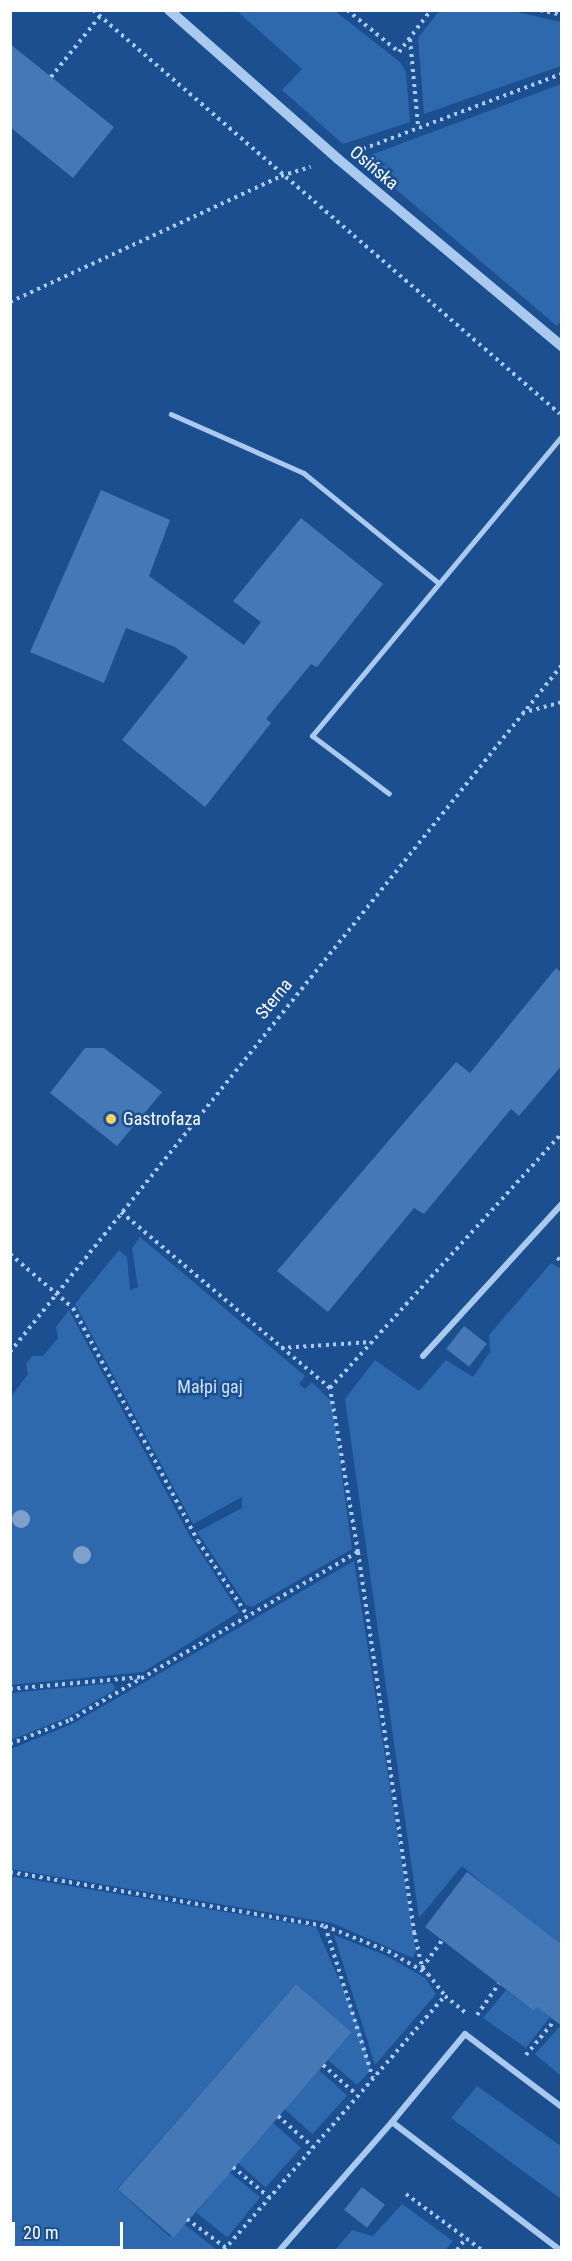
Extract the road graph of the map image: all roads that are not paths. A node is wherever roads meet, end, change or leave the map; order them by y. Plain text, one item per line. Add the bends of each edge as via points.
1 (169, 10) edge
2 (561, 346) edge
3 (171, 414) dead end
4 (561, 436) edge
5 (440, 583) junction
6 (389, 794) dead end
7 (561, 1204) edge
8 (423, 1356) dead end
9 (561, 2107) edge
10 (392, 2122) junction
11 (280, 2250) edge
12 (560, 2250) edge

1 - 2 street, Osińska via 338,159
3 - 5 lane via 304,473
4 - 5 lane
5 - 6 lane via 312,736
7 - 8 street
9 - 10 street via 465,2034
10 - 11 street
10 - 12 street

